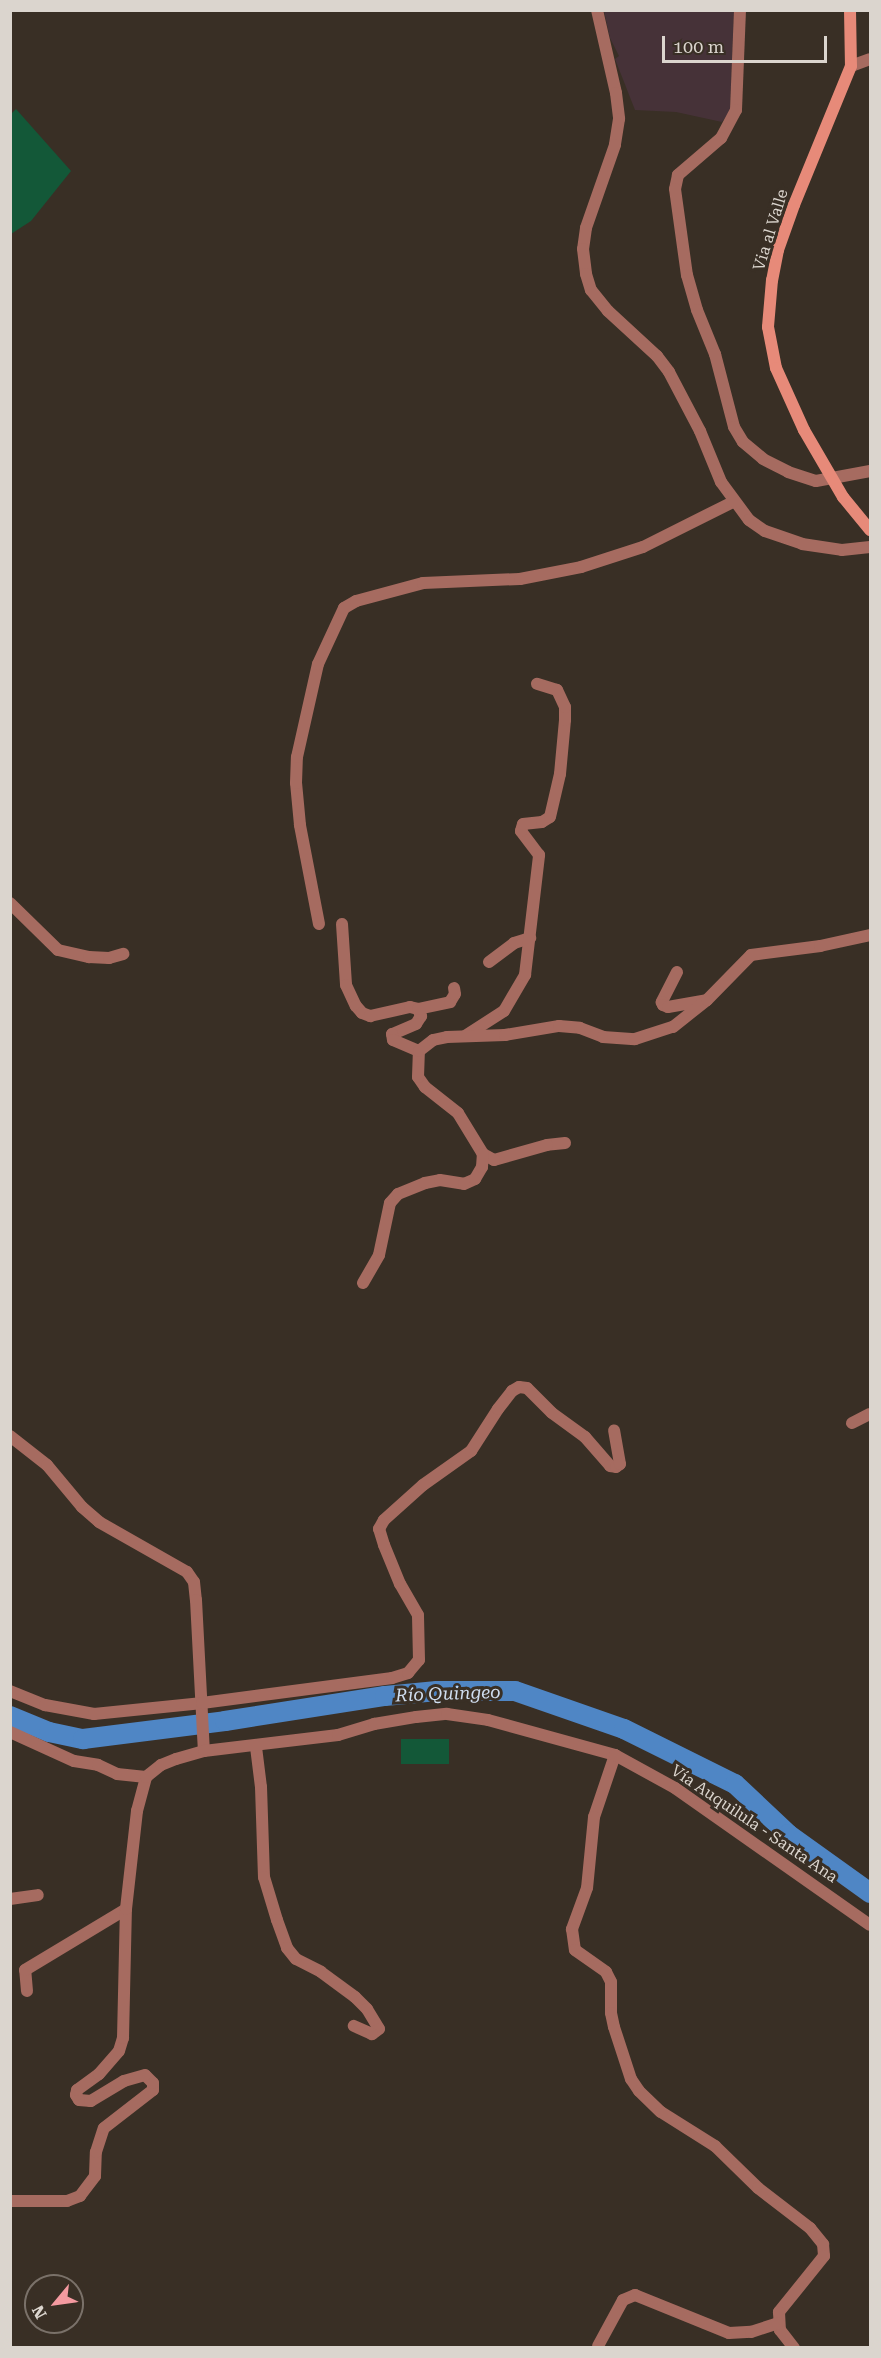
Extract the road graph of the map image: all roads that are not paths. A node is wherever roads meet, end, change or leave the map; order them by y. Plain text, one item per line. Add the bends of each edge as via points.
1 (597, 10) edge
2 (740, 10) edge
3 (849, 10) edge
4 (870, 59) edge
5 (851, 66) junction
6 (870, 471) edge
7 (833, 480) junction
8 (734, 502) junction
9 (870, 530) edge
10 (870, 547) edge
11 (537, 684) dead end
12 (10, 903) edge
13 (319, 924) dead end
14 (342, 924) dead end
15 (870, 935) edge
16 (530, 939) junction
17 (123, 954) dead end
18 (489, 962) dead end
19 (677, 972) dead end
20 (454, 988) dead end
21 (707, 1000) junction
22 (418, 1009) junction
23 (464, 1037) junction
24 (419, 1051) junction
25 (565, 1143) dead end
26 (483, 1154) junction
27 (363, 1283) dead end
28 (870, 1414) edge
29 (852, 1423) dead end
30 (614, 1431) dead end
31 (10, 1436) edge
32 (10, 1691) edge
33 (203, 1706) junction
34 (10, 1732) edge
35 (204, 1746) junction
36 (256, 1747) junction
37 (615, 1755) junction
38 (146, 1777) junction
39 (39, 1895) dead end
40 (10, 1899) edge
41 (126, 1909) junction
42 (870, 1925) edge
43 (27, 1991) dead end
44 (354, 2026) dead end
45 (10, 2200) edge
46 (779, 2323) junction
47 (598, 2346) edge
48 (794, 2348) edge

1 - 8 street via 619,119 615,145 586,228 586,274 591,290 608,311 669,372
2 - 7 street via 736,110 721,138 689,164 676,182 682,250 734,427 743,442 763,459 788,472 816,481
3 - 5 main road
4 - 5 street
5 - 7 main road, Via al Valle via 778,250 768,327 776,368 804,430
6 - 7 street
7 - 9 main road, Via al Valle
8 - 10 street via 765,531 802,544 842,550
8 - 13 street via 643,547 581,567 520,579 423,583 356,601 344,608 318,664 297,757 300,825
11 - 16 street via 557,690 565,707 565,720 560,774 550,817 523,824 521,831 540,855
12 - 17 street via 58,950 89,957
14 - 22 street via 346,984 362,1013 370,1016 410,1007
15 - 21 street via 751,955
16 - 18 street via 514,944
16 - 23 street via 525,975 516,994 504,1011
19 - 21 street via 663,1005
20 - 22 street via 450,1002
21 - 23 street via 673,1027 635,1039 603,1037 580,1028 560,1026
22 - 24 street via 421,1016 416,1024 392,1034 393,1040
23 - 24 street via 433,1040
24 - 26 street via 418,1077 458,1113
25 - 26 street via 494,1160
26 - 27 street via 482,1167 475,1179 464,1185 440,1180 394,1198 379,1255
28 - 29 street
30 - 33 street via 620,1464 616,1467 610,1466 585,1437 527,1388 512,1391 471,1451 400,1505 379,1529 400,1584 418,1616 419,1653 414,1668 392,1678
31 - 33 street via 47,1465 99,1522 187,1572 194,1582
32 - 33 street via 45,1705 94,1714
33 - 35 street
34 - 38 street via 74,1761 98,1765 117,1774
35 - 36 street, Vía Auquilula - Santa Ana
35 - 38 street, Vía Auquilula - Santa Ana via 161,1765
36 - 37 street, Vía Auquilula - Santa Ana via 447,1714 488,1720
36 - 44 street via 264,1877 280,1929 296,1959 355,1997 379,2029 372,2034
37 - 42 street, Vía Auquilula - Santa Ana via 675,1788
37 - 46 street via 594,1817 587,1888 572,1929 575,1950 606,1972 611,1982 613,2020 631,2079 639,2091 661,2112 715,2146 758,2188 810,2228 823,2244 824,2256 781,2306
38 - 41 street via 136,1811
39 - 40 street
41 - 43 street via 25,1970
41 - 45 street via 123,2038 119,2051 76,2095 79,2100 91,2101 145,2075 153,2083 153,2090 104,2128 94,2176 80,2196 67,2201
46 - 47 street via 751,2332 729,2333 634,2295 623,2300
46 - 48 street via 783,2336

